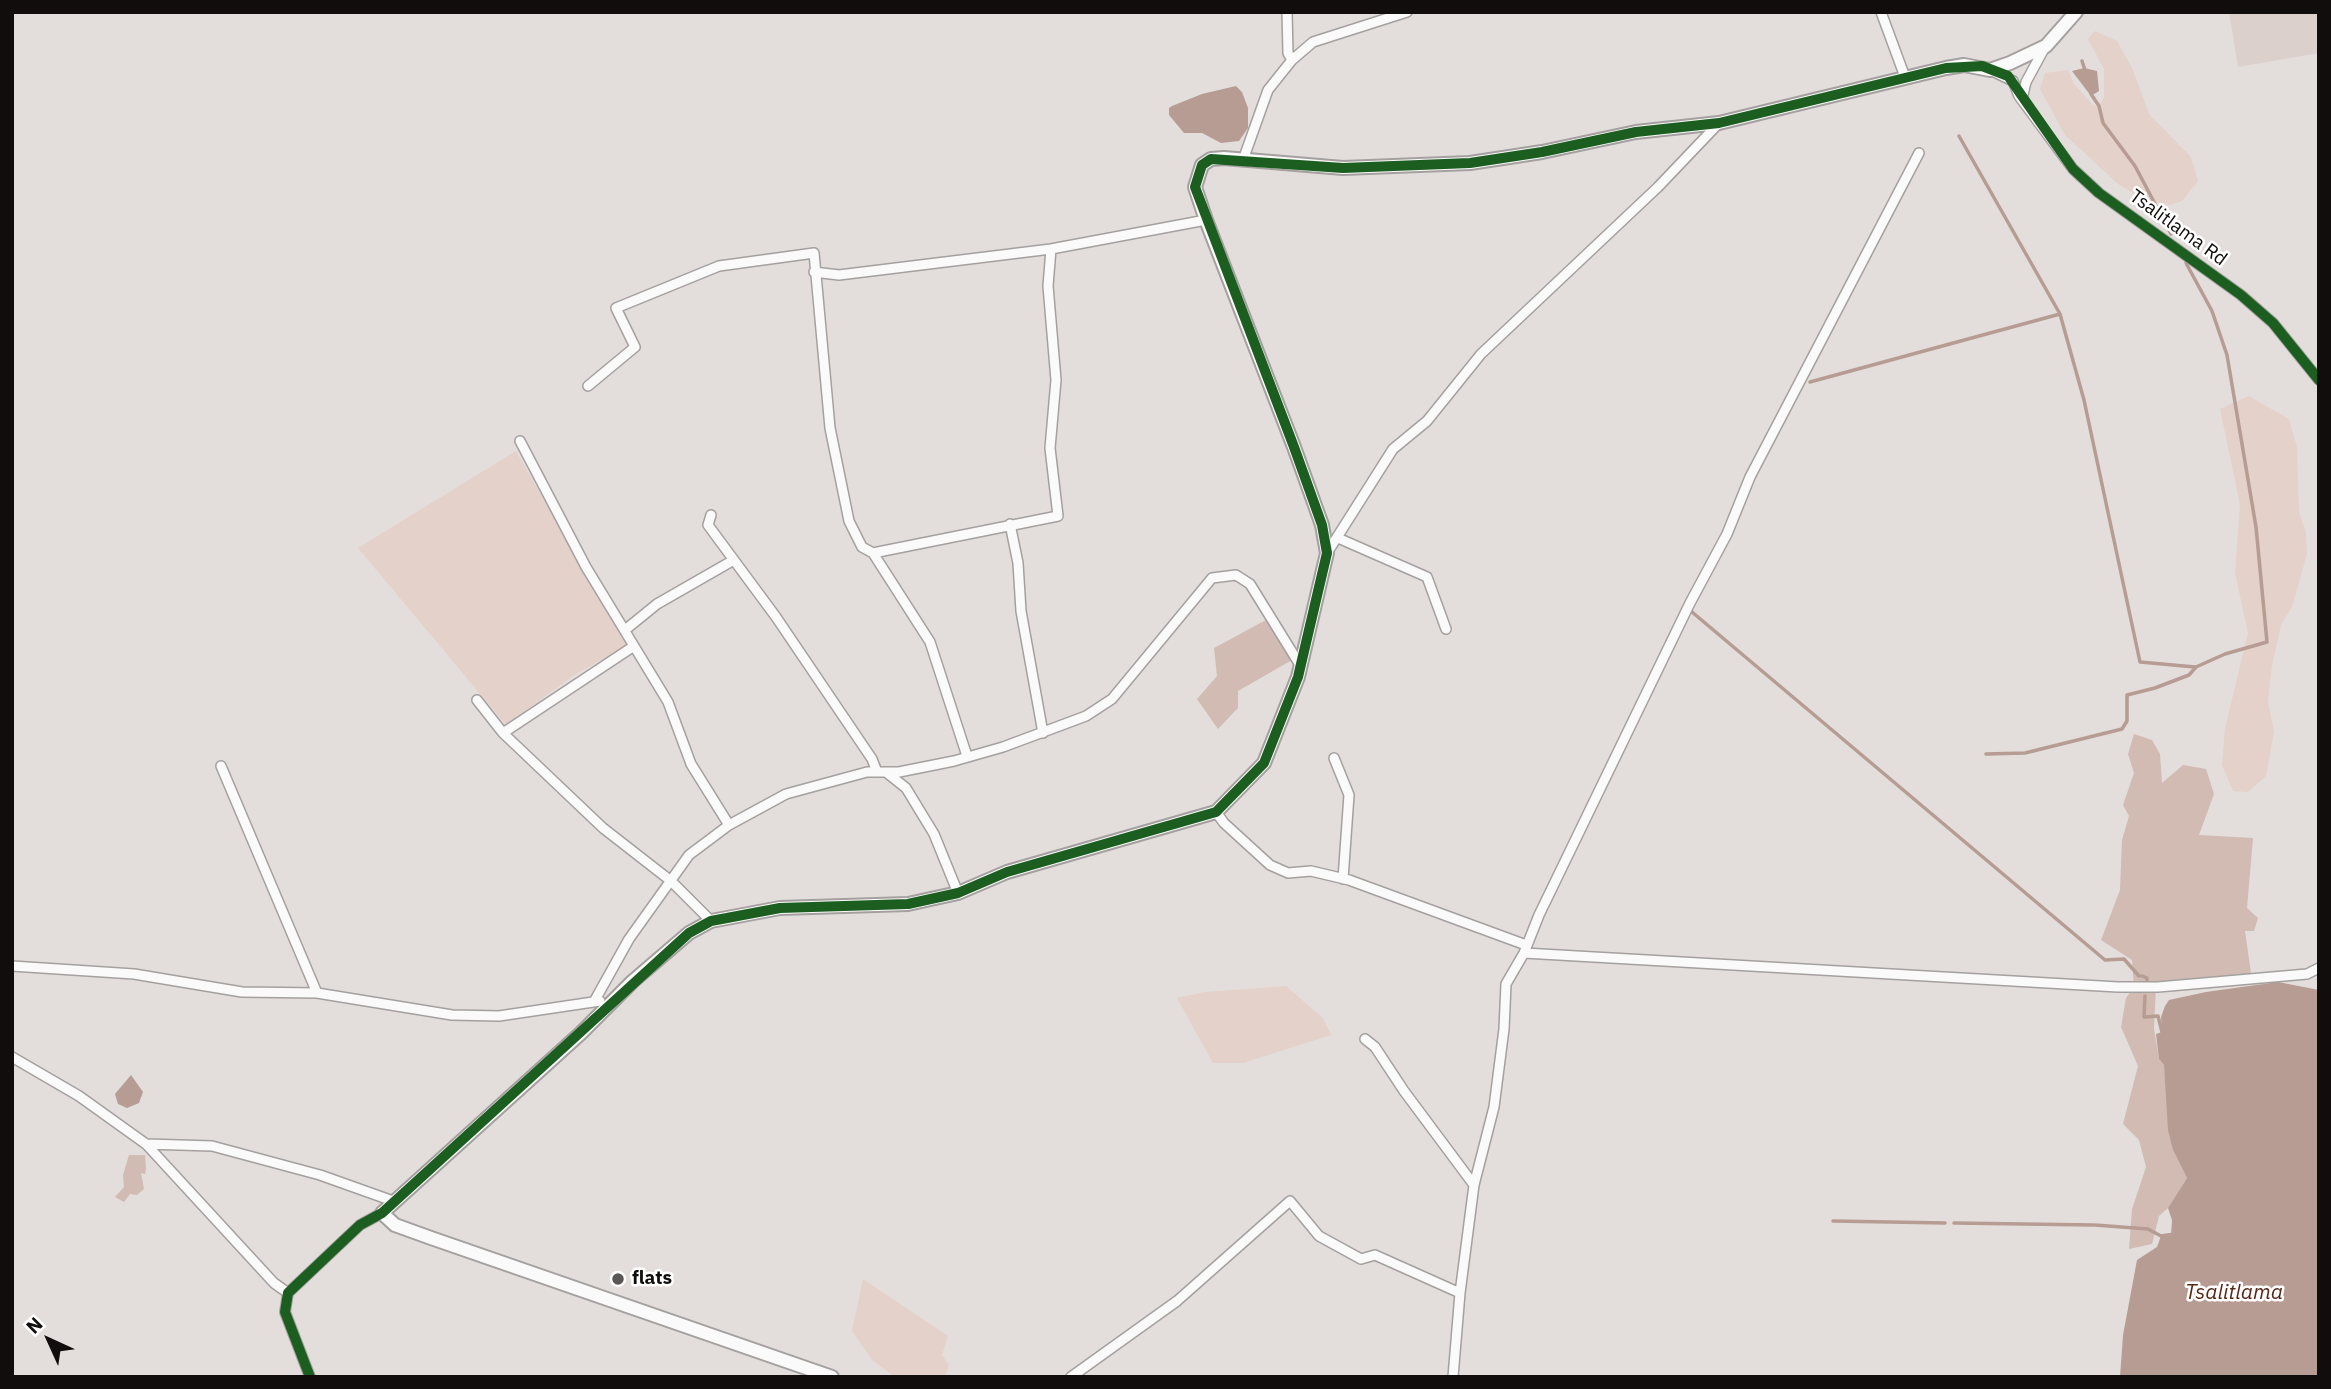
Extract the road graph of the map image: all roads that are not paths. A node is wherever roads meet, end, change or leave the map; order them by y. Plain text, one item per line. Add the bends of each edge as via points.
1 (1287, 12) edge
2 (1407, 12) edge
3 (1881, 12) edge
4 (2076, 12) edge
5 (2046, 46) junction
6 (1292, 60) junction
7 (2013, 70) junction
8 (2031, 73) junction
9 (1905, 77) junction
10 (2026, 82) junction
11 (2022, 99) junction
12 (1719, 123) junction
13 (1919, 153) dead end
14 (1243, 160) junction
15 (1206, 220) junction
16 (1051, 249) junction
17 (814, 272) junction
18 (2319, 380) edge
19 (588, 386) dead end
20 (520, 441) dead end
21 (711, 515) dead end
22 (1010, 524) junction
23 (1338, 538) junction
24 (873, 553) junction
25 (1327, 553) junction
26 (732, 561) junction
27 (1446, 629) dead end
28 (625, 630) junction
29 (635, 646) junction
30 (1300, 665) junction
31 (477, 700) dead end
32 (503, 733) junction
33 (1043, 733) junction
34 (967, 756) junction
35 (1334, 758) dead end
36 (221, 766) dead end
37 (881, 772) junction
38 (1216, 812) junction
39 (729, 825) junction
40 (1343, 878) junction
41 (671, 881) junction
42 (958, 893) junction
43 (711, 921) junction
44 (1525, 949) junction
45 (12, 966) edge
46 (2319, 968) edge
47 (317, 993) junction
48 (595, 1000) junction
49 (612, 1002) junction
50 (1365, 1039) dead end
51 (12, 1058) edge
52 (146, 1144) junction
53 (1474, 1185) junction
54 (393, 1201) junction
55 (382, 1213) junction
56 (288, 1293) junction
57 (1460, 1293) junction
58 (310, 1377) edge
59 (831, 1377) edge
60 (1071, 1377) edge
61 (1453, 1377) edge

1 - 6 street
2 - 6 street via 1324,37
3 - 9 street
4 - 5 street
5 - 7 street
5 - 8 street
6 - 14 street via 1268,90
7 - 8 street via 2031,66
7 - 9 street via 1964,65
7 - 10 street
7 - 11 street, Tsalitlama Rd
8 - 10 street
9 - 12 street
10 - 11 street
11 - 18 street, Tsalitlama Rd via 2073,169 2099,193 2241,295 2273,323
12 - 14 street via 1636,132 1470,163 1343,167
12 - 23 street via 1481,355 1427,421 1393,449
13 - 44 street via 1750,478
14 - 15 street via 1211,159 1202,165 1195,187
15 - 16 street
15 - 25 street via 1294,447 1322,525
16 - 17 street via 839,275
16 - 22 street via 1048,286 1056,380 1050,448 1058,516
17 - 19 street via 814,253 719,266 616,308 635,347
17 - 24 street via 830,428 849,521 862,547
20 - 28 street
21 - 26 street via 708,525
22 - 24 street
22 - 33 street
23 - 25 street
23 - 27 street via 1427,577
24 - 34 street via 930,642
25 - 30 street
26 - 28 street via 657,604
26 - 37 street via 776,617
28 - 29 street
29 - 32 street
29 - 39 street via 668,702 691,764
30 - 33 street via 1250,584 1236,575 1219,575 1203,586 1112,699 1086,716
30 - 38 street via 1264,763
31 - 32 street
32 - 41 street via 603,828
33 - 34 street
34 - 37 street
35 - 40 street via 1349,795
36 - 47 street
37 - 39 street via 786,794
37 - 42 street via 906,788 934,834
38 - 40 street via 1270,866 1288,873
38 - 42 street via 1007,872
39 - 41 street via 689,855
40 - 44 street
41 - 43 street
41 - 48 street via 629,939
42 - 43 street via 908,904 780,908
43 - 49 street via 689,933
44 - 46 street via 2118,987 2307,974
44 - 53 street via 1506,984 1494,1107
45 - 47 street via 134,974 242,992
47 - 48 street via 452,1015 499,1016
48 - 49 street
49 - 54 street
50 - 53 street
51 - 52 street via 79,1096
52 - 54 street via 212,1146 320,1175
52 - 56 street
53 - 57 street
54 - 55 street
55 - 56 street via 360,1225
55 - 59 street via 395,1225 430,1238
56 - 58 street via 285,1312
57 - 60 street via 1374,1255 1361,1259 1320,1236 1290,1201 1177,1301
57 - 61 street

